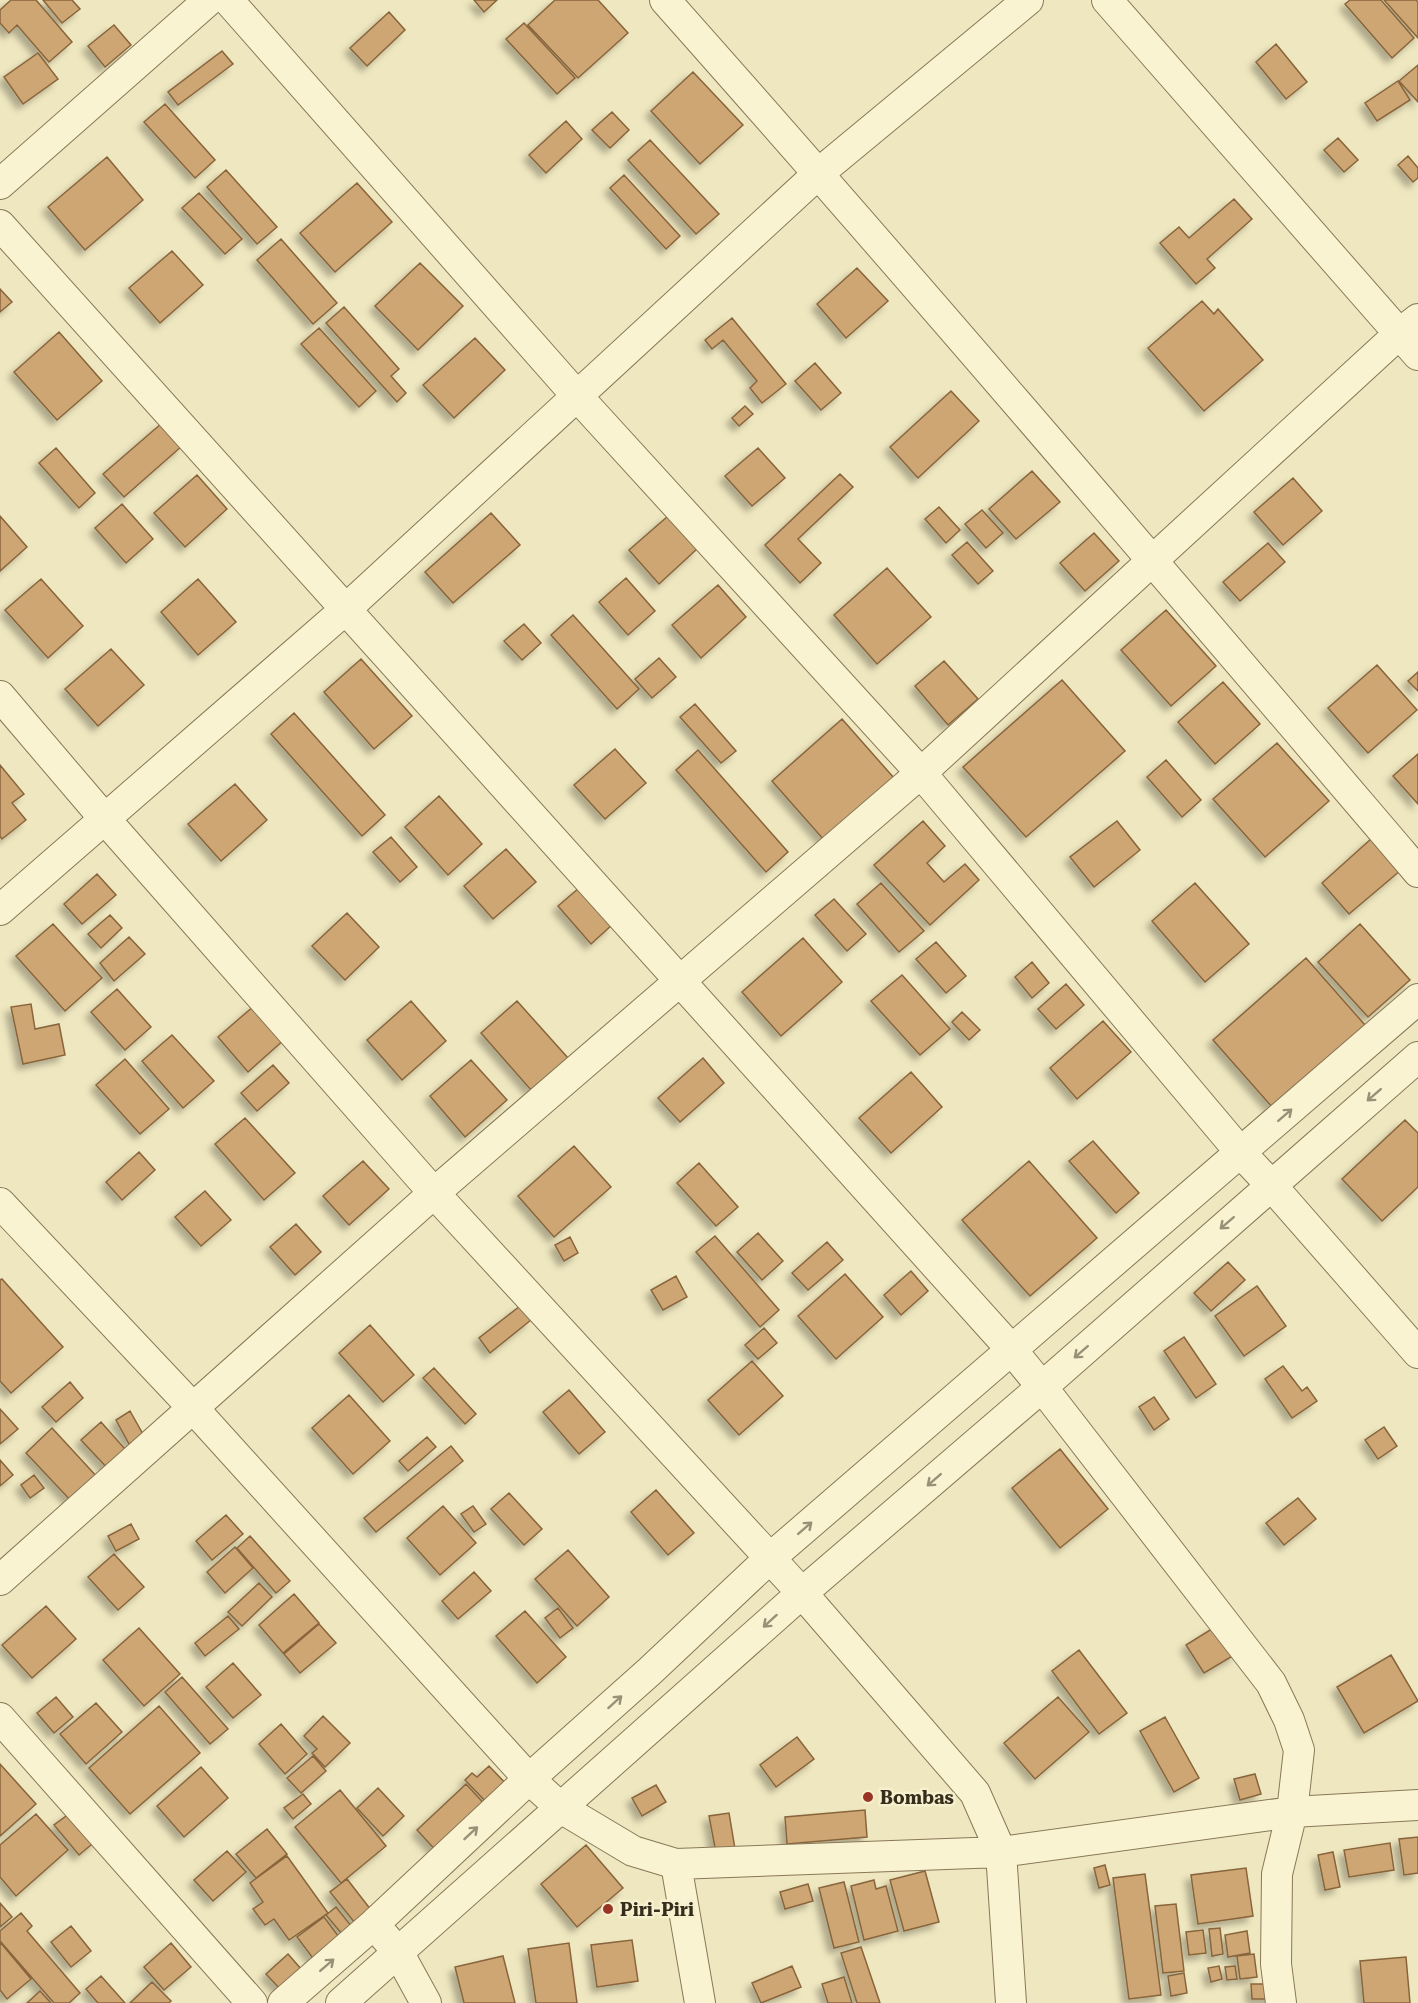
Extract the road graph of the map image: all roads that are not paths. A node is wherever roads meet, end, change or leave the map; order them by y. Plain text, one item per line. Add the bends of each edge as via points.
1 (209, 0) edge
2 (228, 0) edge
3 (665, 0) edge
4 (1028, 0) edge
5 (1107, 0) edge
6 (819, 173) junction
7 (0, 184) edge
8 (0, 225) edge
9 (1412, 336) edge
10 (577, 396) junction
11 (1153, 560) junction
12 (346, 609) junction
13 (0, 696) edge
14 (921, 773) junction
15 (104, 818) junction
16 (1418, 872) edge
17 (0, 910) edge
18 (680, 982) junction
19 (1418, 999) edge
20 (1418, 1057) edge
21 (1241, 1153) junction
22 (1271, 1185) junction
23 (434, 1193) junction
24 (0, 1203) edge
25 (1011, 1349) junction
26 (1418, 1353) edge
27 (1042, 1387) junction
28 (194, 1409) junction
29 (769, 1559) junction
30 (0, 1580) edge
31 (802, 1593) junction
32 (0, 1718) edge
33 (529, 1779) junction
34 (1418, 1805) edge
35 (561, 1809) junction
36 (1292, 1812) junction
37 (1001, 1852) junction
38 (676, 1864) junction
39 (374, 1924) junction
40 (398, 1952) junction
41 (252, 2003) edge
42 (283, 2003) edge
43 (341, 2003) edge
44 (426, 2003) edge
45 (700, 2003) edge
46 (1011, 2003) edge
47 (1281, 2003) edge

1 - 7 street
2 - 10 street
3 - 6 street
4 - 6 street
5 - 9 street
6 - 10 street
6 - 11 street
8 - 12 street
9 - 11 street
10 - 12 street
10 - 14 street
11 - 14 street
11 - 16 street
12 - 15 street
12 - 18 street
13 - 15 street
14 - 18 street
14 - 21 street
15 - 17 street
15 - 23 street
18 - 23 street
18 - 25 street
21 -> 19 street
20 -> 22 street
21 - 22 street
21 - 25 street
22 - 26 street
22 -> 27 street
23 - 28 street
23 - 29 street
24 - 28 street
25 - 27 street
29 -> 25 street
27 -> 31 street
27 - 36 street via 1271,1683 1299,1750
28 - 30 street
28 - 33 street
29 - 31 street
33 -> 29 street
31 -> 35 street
31 - 37 street via 975,1793
32 - 41 street
33 - 35 street
39 -> 33 street
34 - 36 street
35 - 38 street via 633,1851
35 - 40 street
36 - 37 street
36 - 47 street via 1277,1874 1276,1964
37 - 38 street
37 - 46 street
38 - 45 street
39 - 40 street
42 -> 39 street
40 - 43 street
40 - 44 street

